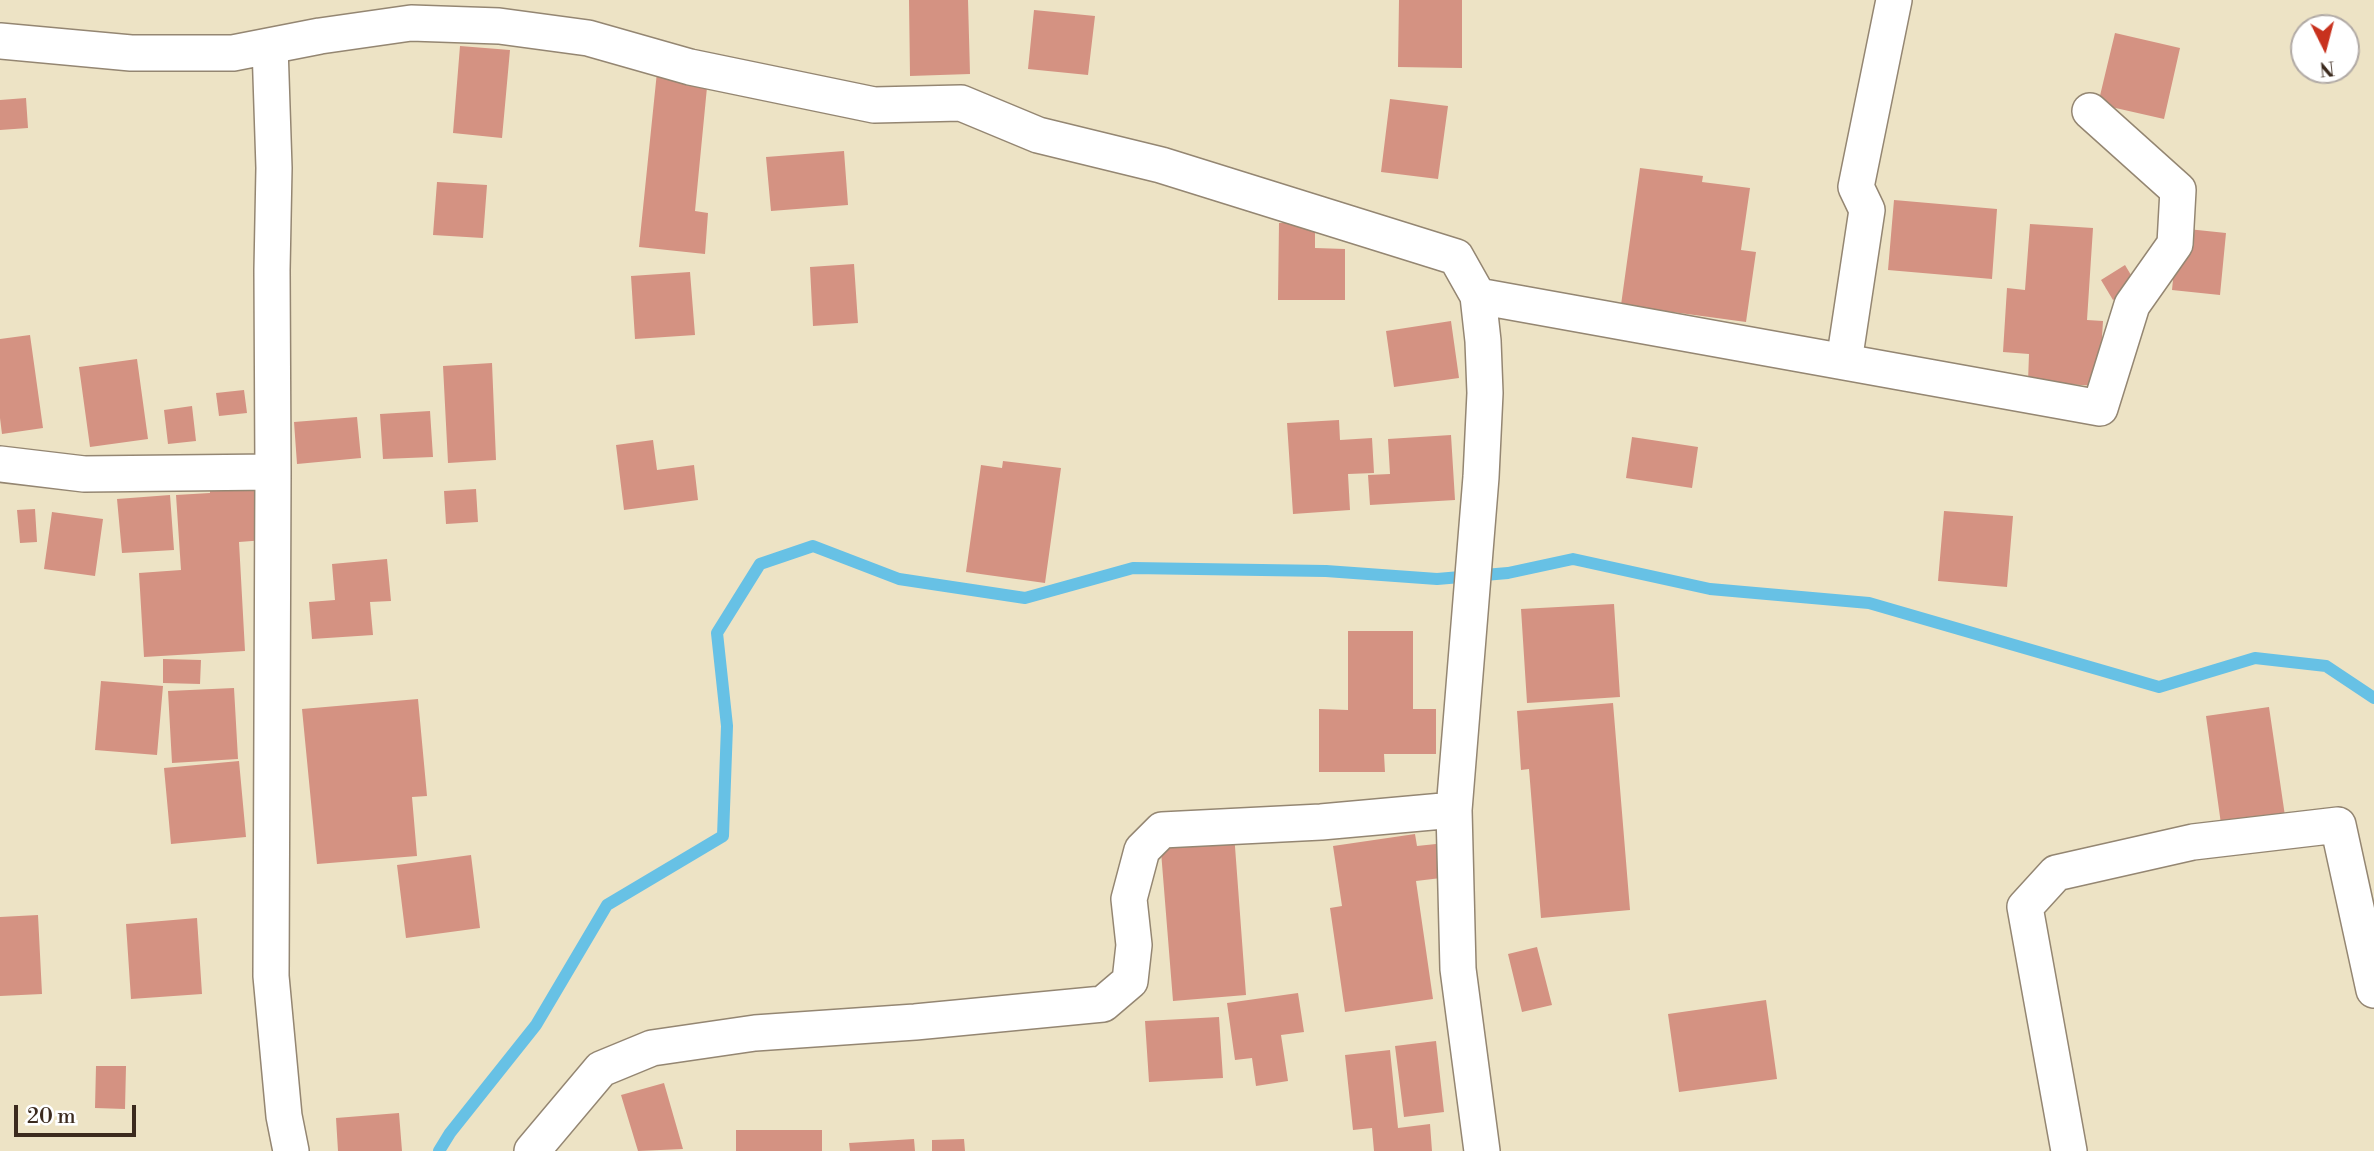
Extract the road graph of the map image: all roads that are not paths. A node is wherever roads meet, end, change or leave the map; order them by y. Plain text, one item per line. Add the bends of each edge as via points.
1 (1894, 0) edge
2 (0, 41) edge
3 (271, 46) junction
4 (2090, 111) dead end
5 (1478, 296) junction
6 (1844, 362) junction
7 (0, 464) edge
8 (273, 472) junction
9 (1454, 810) junction
10 (2374, 990) edge
11 (290, 1151) edge
12 (532, 1151) edge
13 (1482, 1151) edge
14 (2069, 1151) edge

1 - 6 street via 1856,187 1867,209
2 - 3 street via 131,53 233,53
3 - 5 street via 411,23 499,26 588,38 690,66 874,105 961,103 1038,135 1161,165 1456,257
3 - 8 street
4 - 6 street via 2178,190 2175,244 2132,305 2100,408
5 - 6 street
5 - 9 street via 1485,393
7 - 8 street via 84,474
8 - 11 street via 271,976
9 - 12 street via 1162,830 1142,850 1129,899 1134,945 1130,982 1103,1004 755,1033 652,1048 601,1069
9 - 13 street via 1458,969
10 - 14 street via 2338,825 2193,842 2056,873 2025,907

